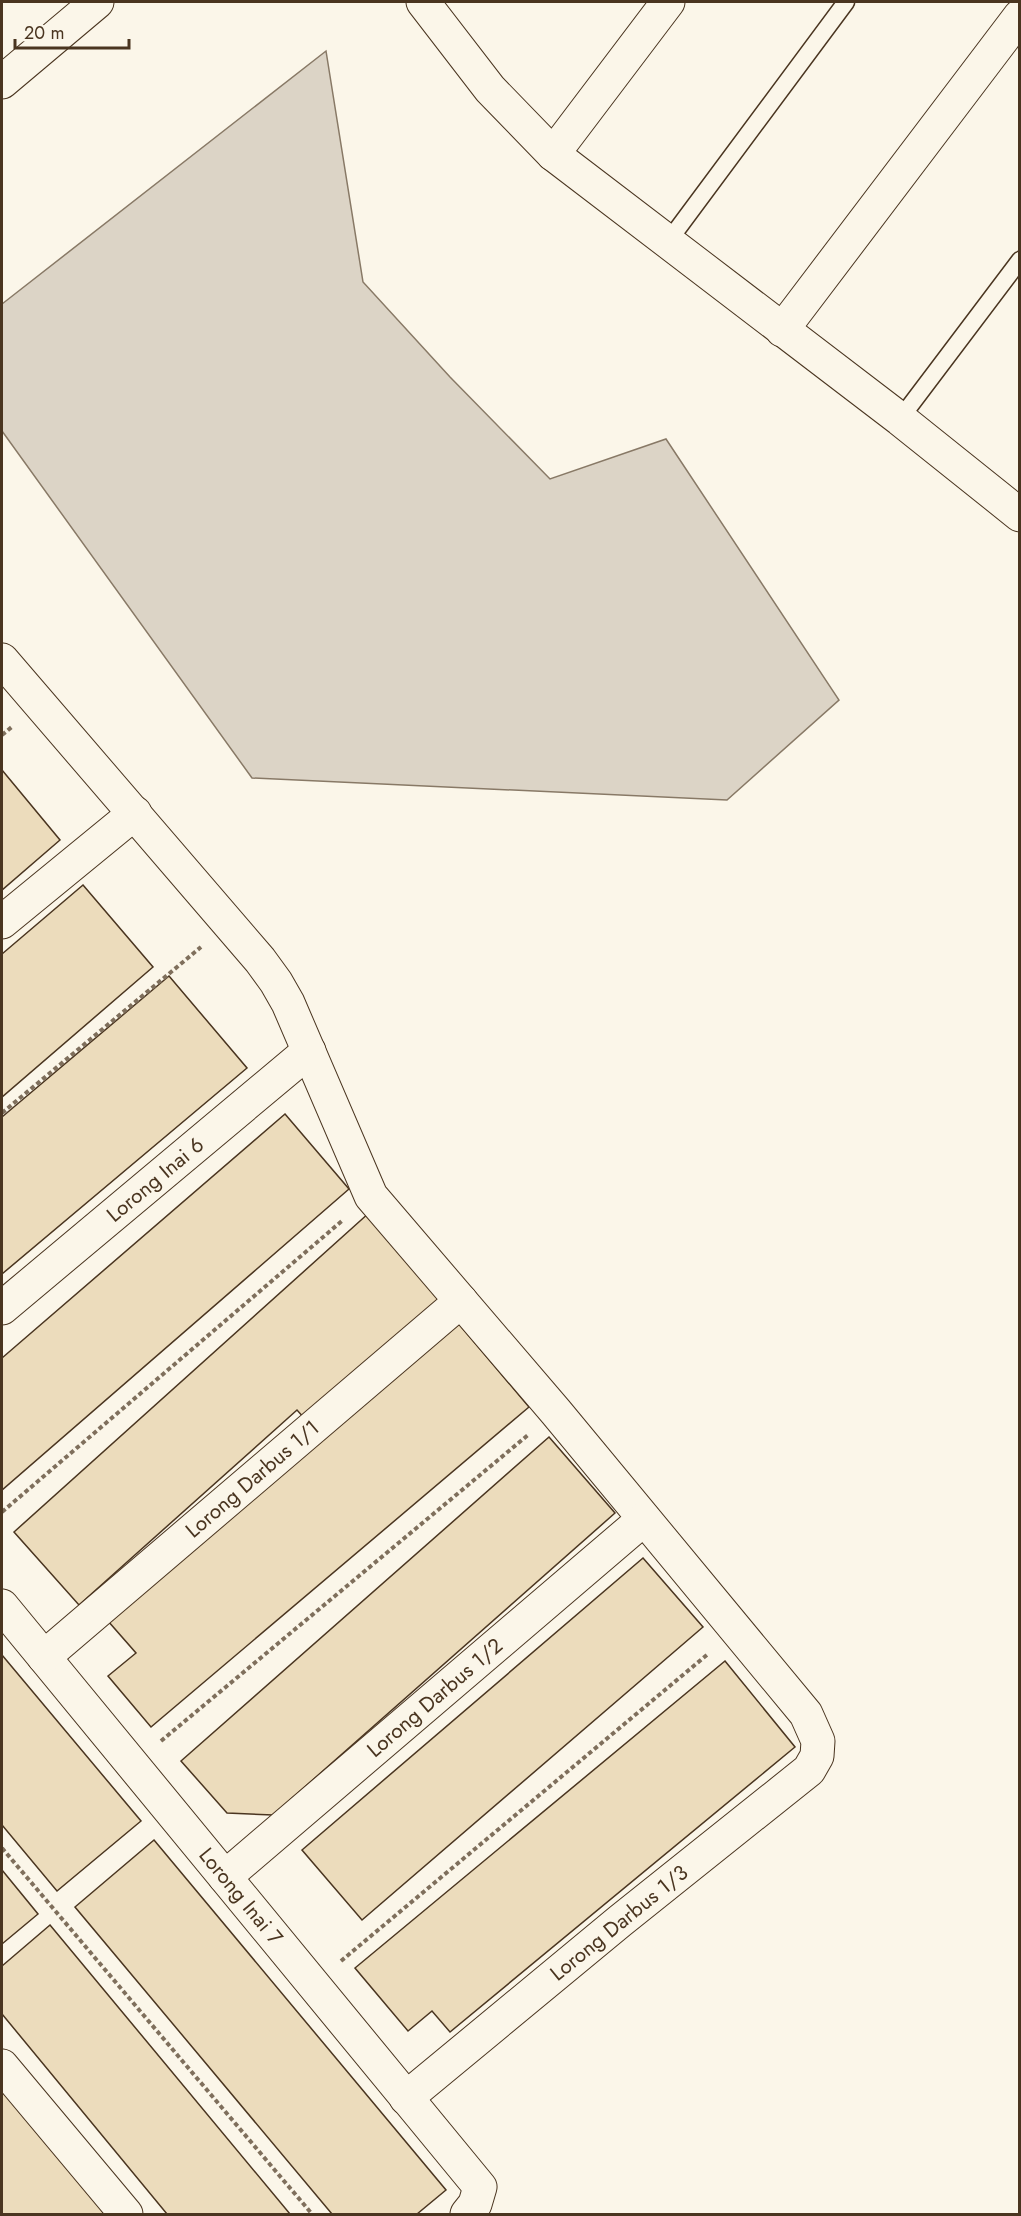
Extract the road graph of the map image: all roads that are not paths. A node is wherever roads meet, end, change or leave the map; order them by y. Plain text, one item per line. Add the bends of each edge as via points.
1 (98, 2) edge
2 (423, 2) edge
3 (669, 2) edge
4 (846, 2) edge
5 (1020, 16) edge
6 (2, 82) edge
7 (553, 154) junction
8 (667, 243) junction
9 (1020, 260) edge
10 (782, 330) junction
11 (900, 419) junction
12 (1016, 504) edge
13 (2, 660) edge
14 (135, 813) junction
15 (2, 922) edge
16 (309, 1051) junction
17 (461, 1301) junction
18 (2, 1308) edge
19 (644, 1519) junction
20 (2, 1605) edge
21 (44, 1657) junction
22 (225, 1877) junction
23 (2, 2066) edge
24 (406, 2098) junction
25 (474, 2201) edge
26 (126, 2214) edge

1 - 6 street
2 - 7 street via 490,89
3 - 7 street
4 - 8 lane
5 - 10 street
7 - 8 street
8 - 10 street
9 - 11 lane
10 - 11 street
11 - 12 street
13 - 14 street
14 - 15 street
14 - 16 street via 260,960 276,982
16 - 17 street via 371,1196
16 - 18 street, Lorong Inai 6
17 - 19 street
17 - 21 street, Lorong Darbus 1/1
19 - 22 street, Lorong Darbus 1/2
19 - 24 street, Lorong Darbus 1/3 via 806,1714 818,1741 817,1756 808,1770
20 - 21 street, Lorong Inai 7
21 - 22 street, Lorong Inai 7
22 - 24 street, Lorong Inai 7
23 - 26 street
24 - 25 street, Lorong Inai 7

